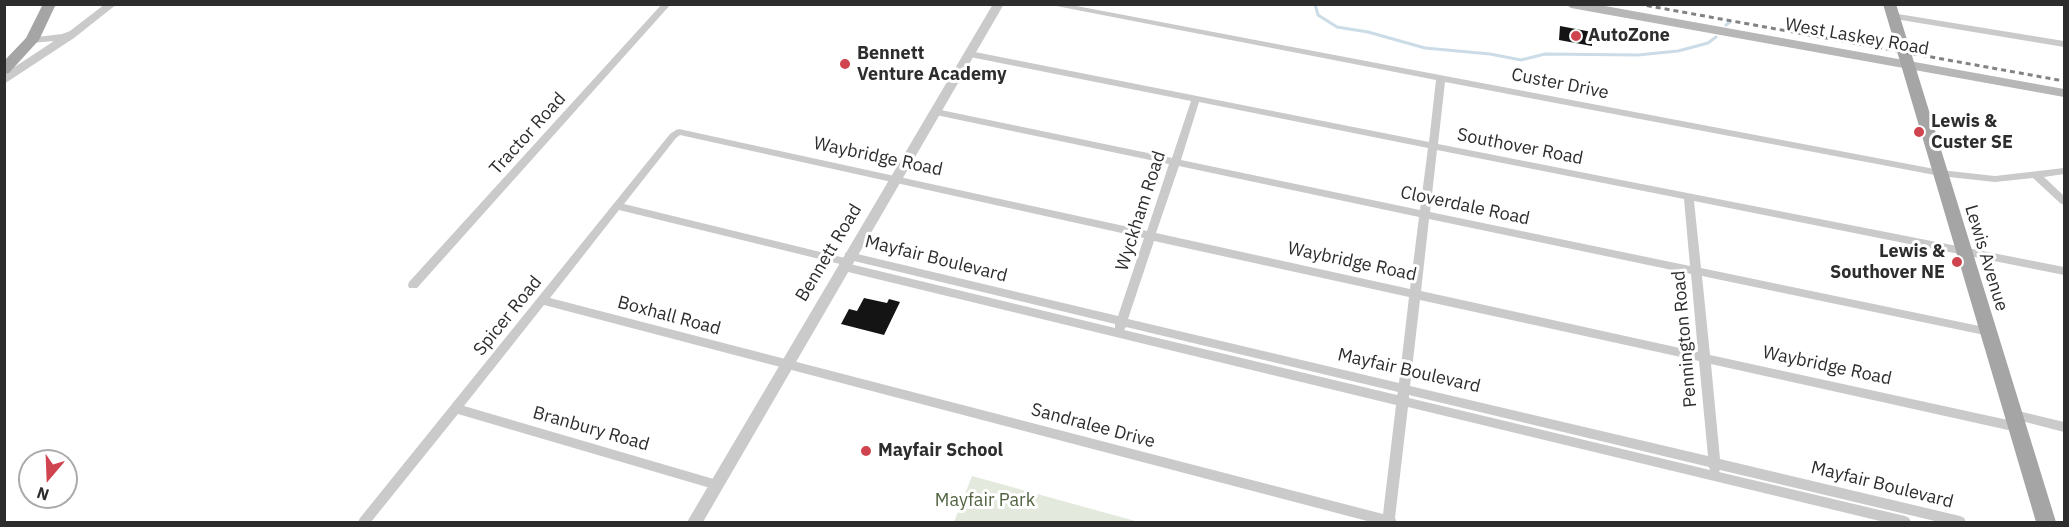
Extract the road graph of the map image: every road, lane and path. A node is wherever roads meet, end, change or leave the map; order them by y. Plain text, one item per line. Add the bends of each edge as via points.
1 (50, 4) edge
2 (666, 4) edge
3 (999, 4) edge
4 (1050, 4) edge
5 (1571, 4) edge
6 (110, 6) edge
7 (1890, 10) edge
8 (74, 33) junction
9 (34, 37) junction
10 (2064, 44) edge
11 (970, 54) junction
12 (1905, 64) junction
13 (4, 70) edge
14 (1441, 78) junction
15 (4, 81) edge
16 (2064, 93) edge
17 (1196, 99) junction
18 (936, 112) junction
19 (679, 132) joint
20 (1433, 146) junction
21 (1175, 162) junction
22 (2064, 171) edge
23 (1940, 173) junction
24 (2036, 175) junction
25 (896, 179) junction
26 (1689, 197) junction
27 (2064, 201) edge
28 (617, 206) junction
29 (1425, 214) junction
30 (1150, 236) junction
31 (1964, 250) junction
32 (846, 262) junction
33 (2064, 270) edge
34 (1696, 271) junction
35 (413, 285) dead end
36 (1415, 294) junction
37 (542, 300) junction
38 (1120, 327) junction
39 (1989, 332) junction
40 (1705, 358) junction
41 (787, 364) junction
42 (1404, 388) junction
43 (1403, 401) junction
44 (455, 408) junction
45 (2015, 421) junction
46 (2064, 427) edge
47 (1715, 464) junction
48 (1716, 477) junction
49 (717, 485) junction
50 (364, 522) edge
51 (695, 522) edge
52 (1389, 522) edge
53 (1905, 522) edge
54 (1960, 522) edge
55 (2046, 522) edge

1 - 9 main road
2 - 35 street, Tractor Road
3 - 11 street, Bennett Road
4 - 14 street, Custer Drive
5 - 12 main road, West Laskey Road
6 - 8 street
6 - 9 street via 69,29
7 - 10 street
7 - 12 main road, Lewis Avenue
8 - 9 street
8 - 15 street
9 - 13 main road
11 - 17 street, Southover Road
11 - 18 street, Bennett Road
12 - 16 main road, West Laskey Road
12 - 23 main road, Lewis Avenue
14 - 20 street
14 - 23 street, Custer Drive
17 - 20 street, Southover Road
17 - 21 street, Wyckham Road
18 - 21 street, Cloverdale Road
18 - 25 street, Bennett Road
19 - 25 street, Waybridge Road
19 - 28 street, Spicer Road
20 - 26 street, Southover Road
20 - 29 street
21 - 29 street, Cloverdale Road
21 - 30 street, Wyckham Road
22 - 24 street, Custer Drive
23 - 24 street, Custer Drive via 1995,179
23 - 31 main road, Lewis Avenue
24 - 27 street
25 - 30 street, Waybridge Road
25 - 32 street, Bennett Road
26 - 31 street, Southover Road
26 - 34 street, Pennington Road
28 - 32 street, Mayfair Boulevard
28 - 37 street, Spicer Road
29 - 34 street, Cloverdale Road
29 - 36 street
30 - 36 street, Waybridge Road
30 - 38 street, Wyckham Road
31 - 33 street, Southover Road
31 - 39 main road, Lewis Avenue
32 - 38 street, Mayfair Boulevard
32 - 41 street, Bennett Road
34 - 39 street, Cloverdale Road
34 - 40 street, Pennington Road
36 - 40 street, Waybridge Road
36 - 42 street
37 - 41 street, Boxhall Road
37 - 44 street, Spicer Road
38 - 42 street, Mayfair Boulevard
38 - 43 street, Mayfair Boulevard
39 - 45 main road, Lewis Avenue
40 - 45 street, Waybridge Road
40 - 47 street, Pennington Road
41 - 49 street, Bennett Road
41 - 52 street, Sandralee Drive
42 - 43 street
42 - 47 street, Mayfair Boulevard
43 - 48 street, Mayfair Boulevard
43 - 52 street
44 - 49 street, Branbury Road
44 - 50 street, Spicer Road
45 - 46 street, Waybridge Road
45 - 55 main road, Lewis Avenue
47 - 48 street, Pennington Road
47 - 54 street, Mayfair Boulevard
48 - 53 street, Mayfair Boulevard
49 - 51 street, Bennett Road

